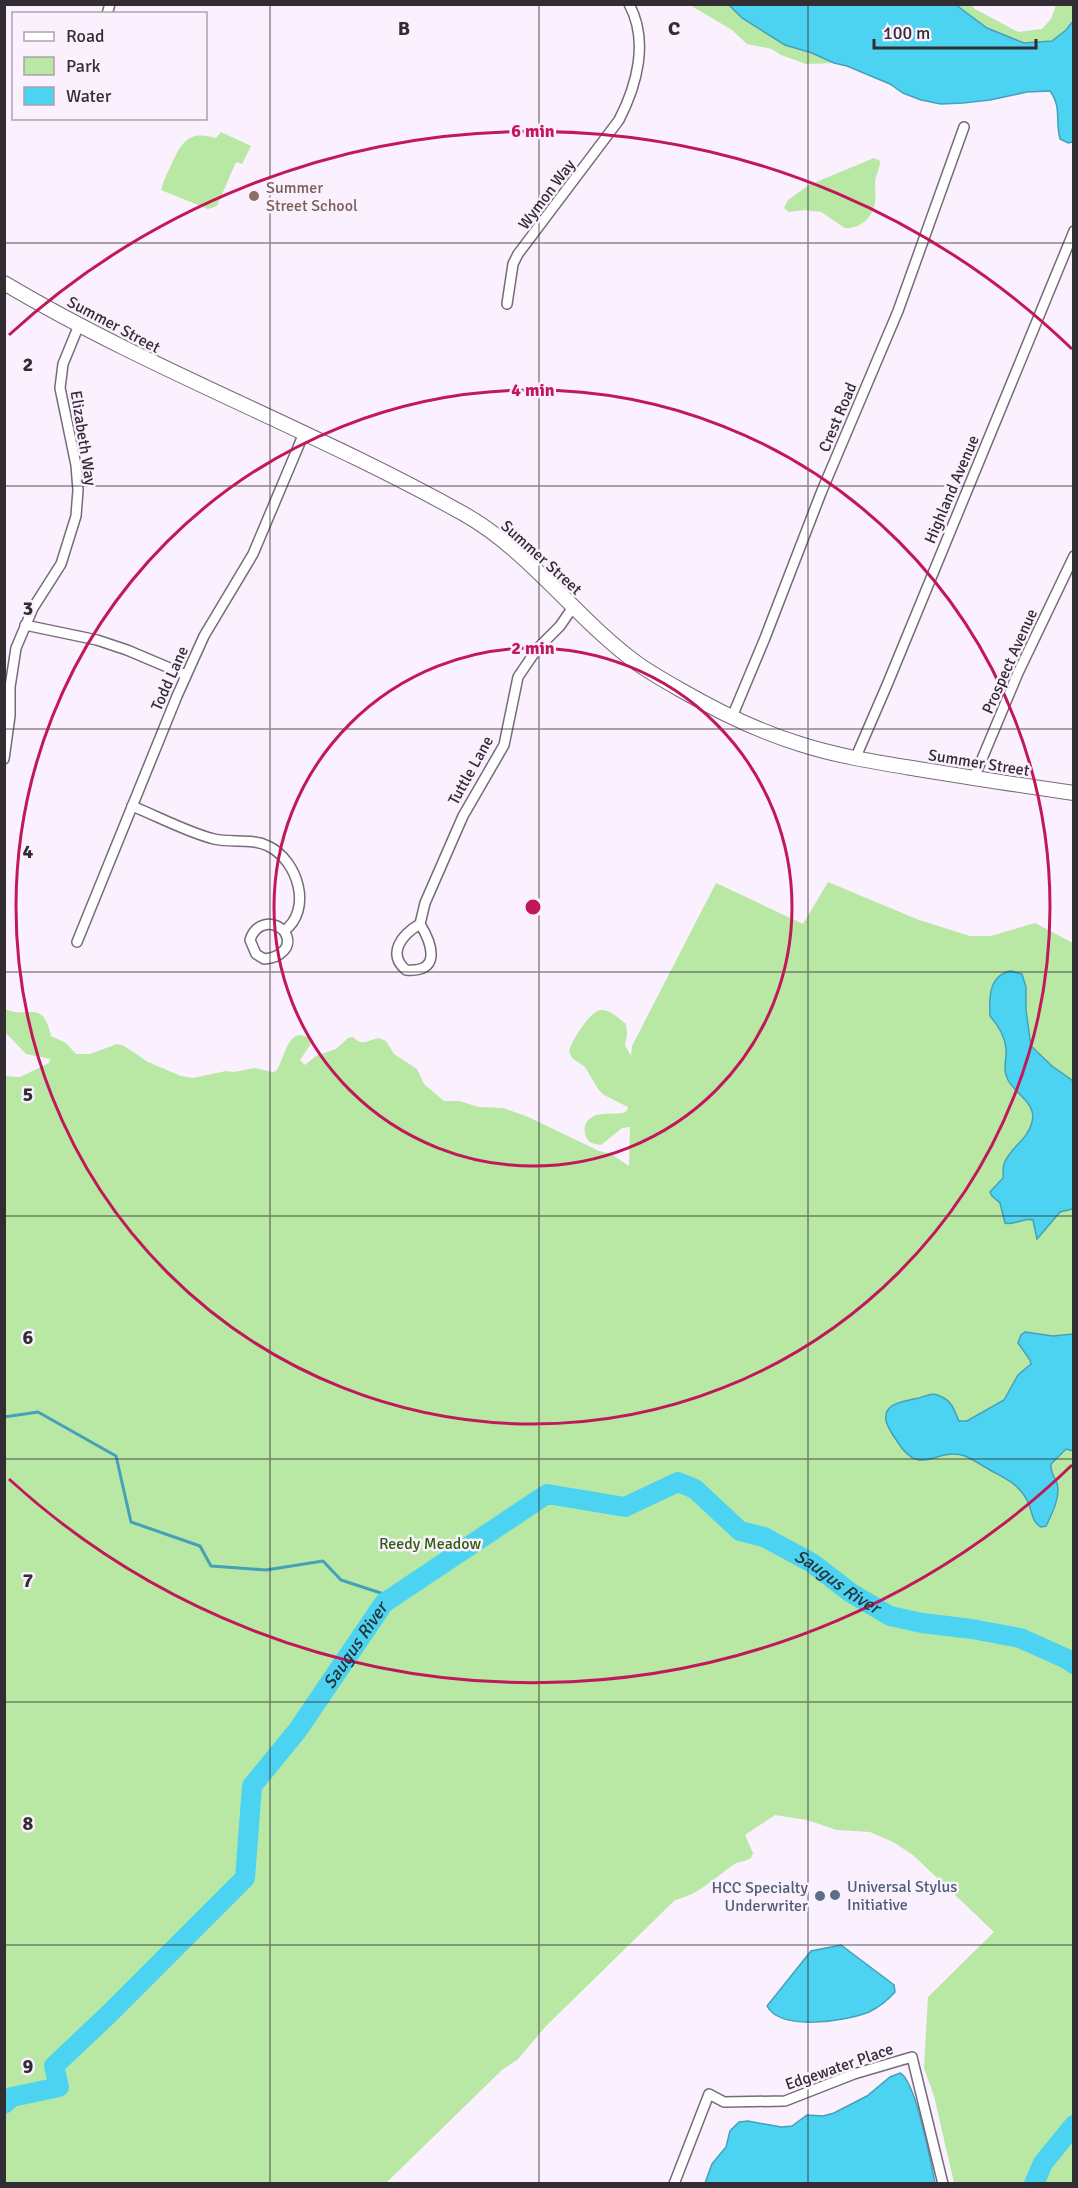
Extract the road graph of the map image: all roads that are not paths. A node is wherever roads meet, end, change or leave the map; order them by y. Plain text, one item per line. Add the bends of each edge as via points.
1 (629, 4) edge
2 (964, 127) dead end
3 (1074, 231) edge
4 (1071, 242) edge
5 (4, 283) edge
6 (507, 304) dead end
7 (79, 325) junction
8 (304, 434) junction
9 (1074, 556) edge
10 (573, 607) junction
11 (24, 625) junction
12 (186, 675) junction
13 (7, 687) edge
14 (732, 717) junction
15 (4, 759) edge
16 (855, 759) junction
17 (974, 778) junction
18 (1074, 793) edge
19 (132, 806) junction
20 (420, 924) junction
21 (284, 931) junction
22 (77, 942) dead end
23 (674, 2184) edge
24 (943, 2184) edge

1 - 6 street, Wymon Way via 639,33 639,53 626,108 518,255
2 - 14 street, Crest Road via 898,311
3 - 4 street, Highland Avenue
4 - 16 street, Highland Avenue
5 - 7 main road, Summer Street
7 - 8 main road, Summer Street
7 - 11 street, Elizabeth Way via 63,364 60,387 76,465 75,516 61,564
8 - 10 main road, Summer Street via 468,517 523,558
8 - 12 street, Todd Lane via 253,554 204,636
9 - 17 street, Prospect Avenue via 1018,673
10 - 14 main road, Summer Street via 642,667
10 - 20 street, Tuttle Lane via 518,676 504,745 458,826
11 - 12 street via 97,640
11 - 13 street, Elizabeth Way
12 - 19 street, Todd Lane
13 - 15 street, Elizabeth Way via 10,716
14 - 16 main road, Summer Street via 784,739
16 - 17 main road, Summer Street
17 - 18 main road, Summer Street
19 - 21 street via 210,838 271,847 289,866 299,887 295,920
19 - 22 street, Todd Lane
20 - 20 street, Tuttle Lane via 430,944 430,963 423,969 406,970 396,957 397,950
21 - 21 street via 272,924 253,931 250,940 256,954 264,958 279,956 287,944
23 - 24 street, Edgewater Place via 708,2094 724,2102 785,2101 912,2057

